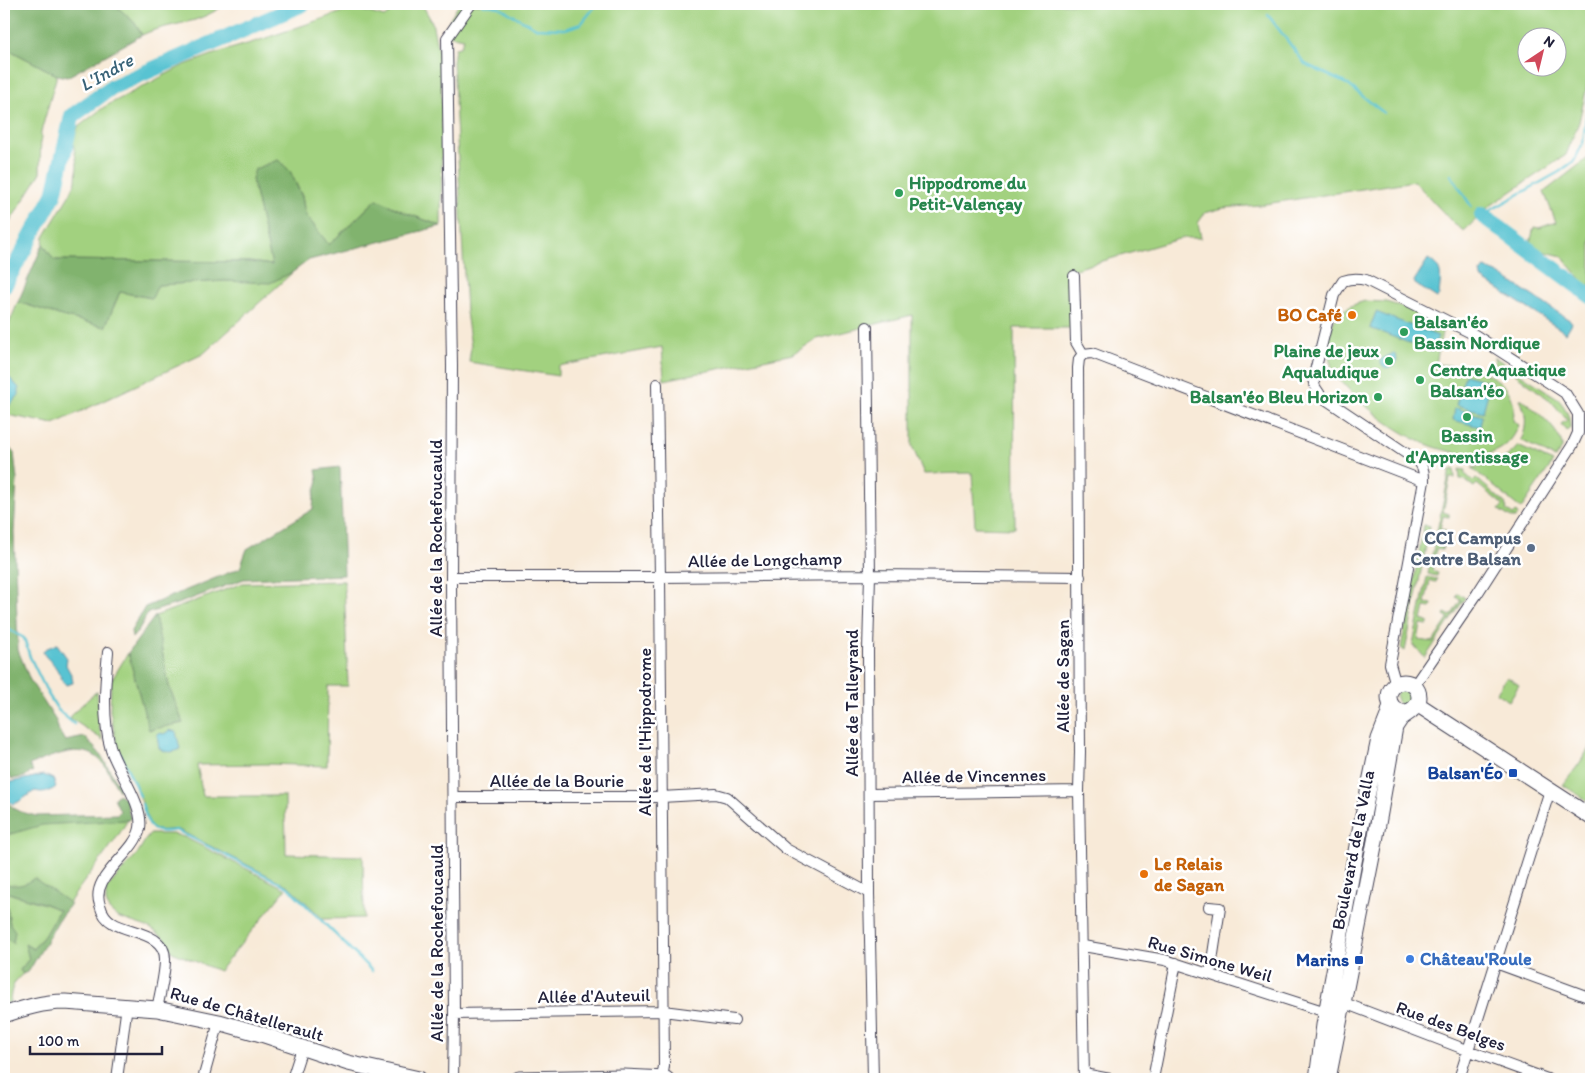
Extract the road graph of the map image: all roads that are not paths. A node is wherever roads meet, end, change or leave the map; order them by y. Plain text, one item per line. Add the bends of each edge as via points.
1 (470, 6) edge
2 (1074, 276) dead end
3 (867, 327) dead end
4 (1083, 354) junction
5 (657, 384) dead end
6 (1424, 482) junction
7 (870, 575) junction
8 (1080, 576) junction
9 (451, 577) junction
10 (660, 577) junction
11 (108, 652) dead end
12 (1396, 685) junction
13 (1414, 686) junction
14 (1391, 704) junction
15 (1414, 708) junction
16 (1550, 790) junction
17 (1079, 791) junction
18 (869, 794) junction
19 (453, 797) junction
20 (661, 797) junction
21 (1591, 817) edge
22 (869, 893) junction
23 (1209, 906) dead end
24 (1083, 946) junction
25 (1176, 963) junction
26 (1496, 963) junction
27 (1210, 974) junction
28 (1591, 998) edge
29 (1333, 1004) junction
30 (127, 1006) junction
31 (157, 1009) junction
32 (663, 1011) junction
33 (454, 1014) junction
34 (4, 1015) edge
35 (734, 1020) dead end
36 (219, 1022) junction
37 (302, 1048) junction
38 (1468, 1051) junction
39 (1084, 1077) edge
40 (624, 1078) edge
41 (118, 1079) edge
42 (203, 1079) edge
43 (292, 1079) edge
44 (418, 1079) edge
45 (452, 1079) edge
46 (519, 1079) edge
47 (662, 1079) edge
48 (666, 1079) edge
49 (874, 1079) edge
50 (1110, 1079) edge
51 (1153, 1079) edge
52 (1317, 1079) edge
53 (1328, 1079) edge
54 (1459, 1079) edge
55 (1547, 1079) edge

1 - 9 street, Allée de la Rochefoucauld via 447,38 452,366
2 - 4 street, Allée de Sagan via 1076,342
3 - 7 street, Allée de Talleyrand
4 - 6 street via 1092,353
4 - 8 street, Allée de Sagan via 1078,368
5 - 10 street, Allée de l'Hippodrome
6 - 12 street via 1390,664
6 - 13 street via 1419,462 1321,396 1315,387 1313,379 1334,295 1343,281 1366,280 1475,335 1565,394 1578,414 1578,433 1572,446
7 - 8 street, Allée de Longchamp
7 - 10 street, Allée de Longchamp
7 - 18 street, Allée de Talleyrand
8 - 17 street, Allée de Sagan
9 - 10 street, Allée de Longchamp
9 - 19 street, Allée de la Rochefoucauld
10 - 20 street, Allée de l'Hippodrome
11 - 31 street via 107,729 111,750 133,795 140,829 101,884 99,903 113,924 148,936 163,949 166,959
12 - 13 main road via 1405,682
12 - 14 main road via 1389,696
13 - 15 main road via 1419,695
14 - 15 main road via 1402,712
14 - 29 main road, Boulevard de la Valla via 1377,747 1359,835
15 - 16 main road
15 - 29 main road, Boulevard de la Valla via 1395,727
16 - 21 main road
16 - 26 street
17 - 18 street, Allée de Vincennes
17 - 24 street, Allée de Sagan
18 - 22 street, Allée de Talleyrand
19 - 20 street, Allée de la Bourie
19 - 33 street, Allée de la Rochefoucauld
20 - 22 street, Allée de la Bourie via 727,796 786,849
20 - 32 street, Allée de l'Hippodrome
22 - 49 street, Allée de Talleyrand
23 - 27 street via 1220,908
24 - 25 street, Rue Simone Weil
24 - 39 street, Allée de Sagan
25 - 27 street, Rue Simone Weil
25 - 51 street
26 - 28 street
26 - 38 street
27 - 29 street, Rue Simone Weil
29 - 38 street, Rue des Belges
29 - 52 main road, Boulevard de la Valla
29 - 53 main road, Boulevard de la Valla
30 - 31 main road, Rue de Châtellerault
30 - 34 main road, Rue de Châtellerault via 51,1002
30 - 41 street
31 - 36 main road, Rue de Châtellerault
32 - 33 street, Allée d'Auteuil
32 - 35 street, Allée d'Auteuil
32 - 47 street, Allée de l'Hippodrome
33 - 45 street, Allée de la Rochefoucauld
36 - 37 main road, Rue de Châtellerault
36 - 42 street
37 - 43 street
37 - 44 main road, Rue de Châtellerault via 348,1063
38 - 54 street
38 - 55 street, Rue des Belges
39 - 50 street
40 - 46 main road
40 - 47 main road
47 - 48 main road

